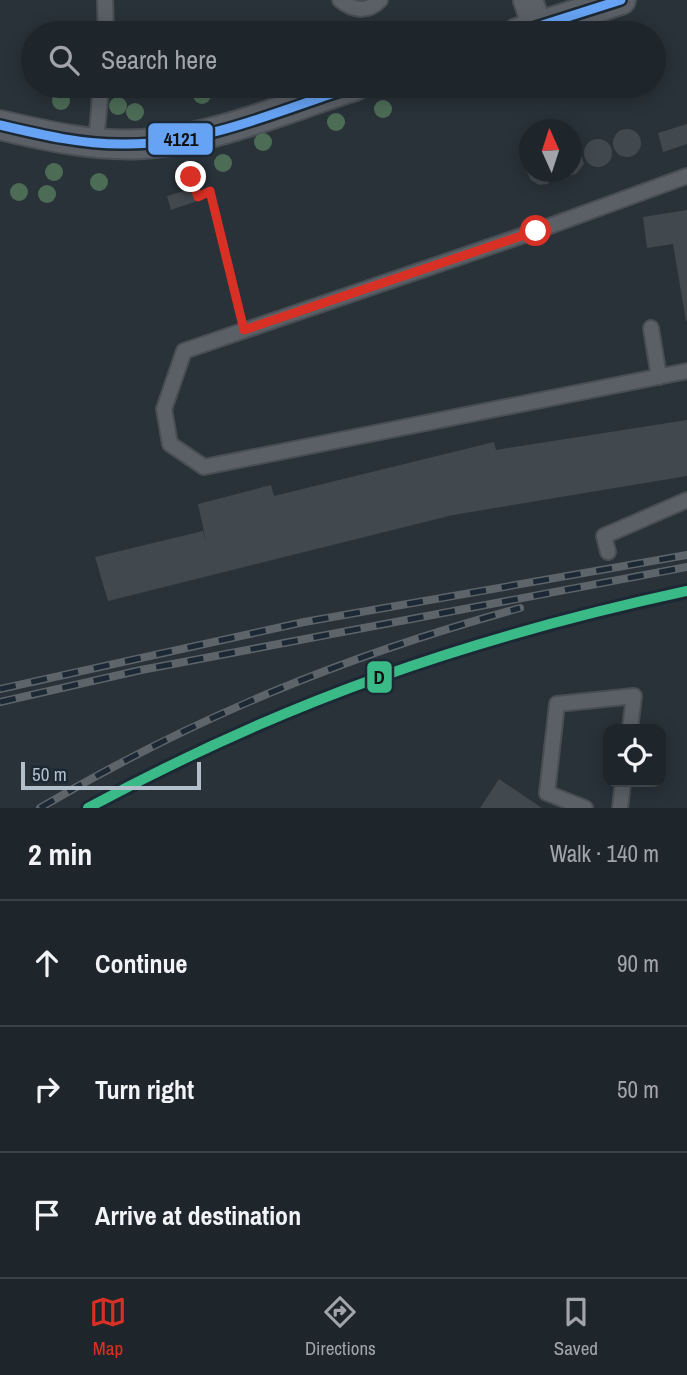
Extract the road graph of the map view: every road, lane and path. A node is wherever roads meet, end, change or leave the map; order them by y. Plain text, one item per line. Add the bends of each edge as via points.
1 (105, 0) edge
2 (340, 0) edge
3 (380, 0) edge
4 (528, 0) edge
5 (621, 0) edge
6 (106, 21) edge
7 (527, 21) edge
8 (555, 21) edge
9 (100, 98) edge
10 (316, 98) edge
11 (0, 125) edge
12 (96, 143) junction
13 (187, 162) dead end
14 (687, 176) edge
15 (651, 328) dead end
16 (244, 330) junction
17 (687, 371) edge
18 (659, 377) junction
19 (687, 500) edge
20 (608, 552) dead end
21 (631, 724) edge
22 (622, 787) edge
23 (585, 808) edge
24 (620, 808) edge

1 - 6 lane
2 - 3 lane via 349,8 369,9
4 - 7 street
5 - 8 street
9 - 12 lane
10 - 12 street via 175,141
11 - 12 street
13 - 16 path via 198,197 210,191
14 - 16 lane
15 - 18 lane
16 - 18 lane via 184,351 164,409 170,443 204,467
17 - 18 lane
19 - 20 lane via 604,536
21 - 23 lane via 634,696 556,704 547,793
22 - 24 lane

